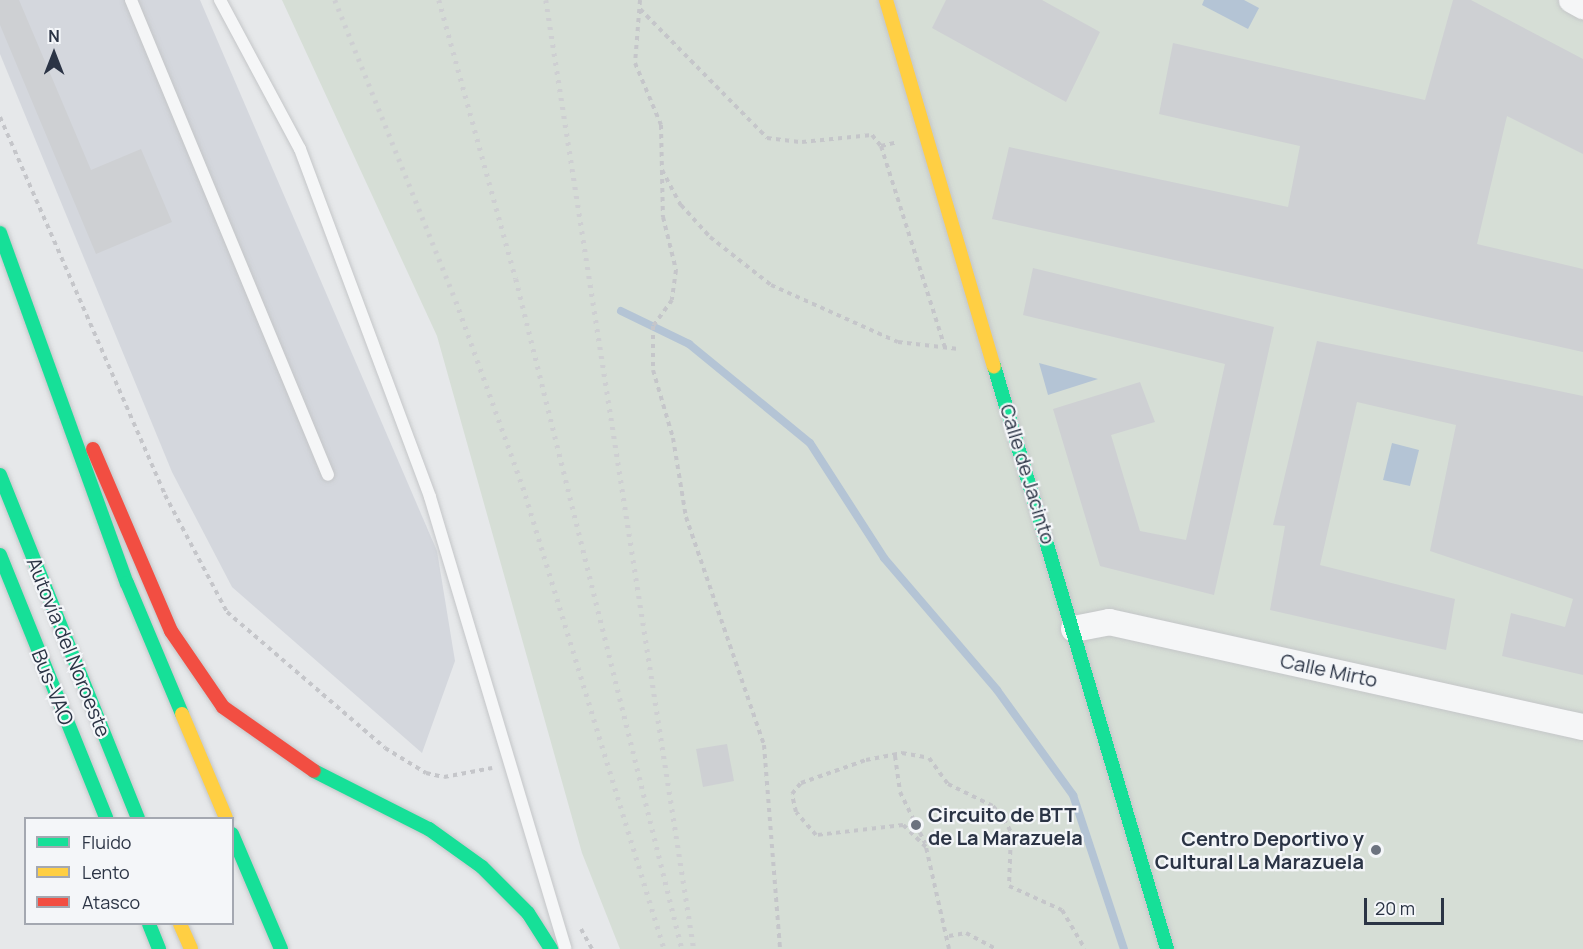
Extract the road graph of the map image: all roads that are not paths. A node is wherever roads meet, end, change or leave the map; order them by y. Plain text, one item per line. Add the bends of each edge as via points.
1 (131, 0) edge
2 (220, 0) edge
3 (886, 0) edge
4 (1572, 0) edge
5 (1583, 6) edge
6 (0, 231) edge
7 (0, 475) edge
8 (328, 475) dead end
9 (0, 555) edge
10 (1074, 629) junction
11 (1583, 727) edge
12 (105, 817) edge
13 (137, 817) edge
14 (225, 817) edge
15 (234, 839) edge
16 (149, 925) edge
17 (180, 925) edge
18 (159, 949) edge
19 (191, 949) edge
20 (281, 949) edge
21 (550, 949) edge
22 (565, 949) edge
23 (1167, 949) edge

1 - 8 lane
2 - 22 lane via 300,149 430,497
3 - 10 main road, Calle de Jacinto
4 - 5 street
6 - 14 main road via 127,583
6 - 21 main road via 171,631 193,670 223,706 310,769 429,828 482,867 528,913
7 - 13 main road, Autovía del Noroeste
9 - 12 main road, Bus-VAO
10 - 11 street, Calle Mirto via 1109,622
10 - 23 main road, Calle de Jacinto
15 - 20 main road
16 - 18 main road
17 - 19 main road

